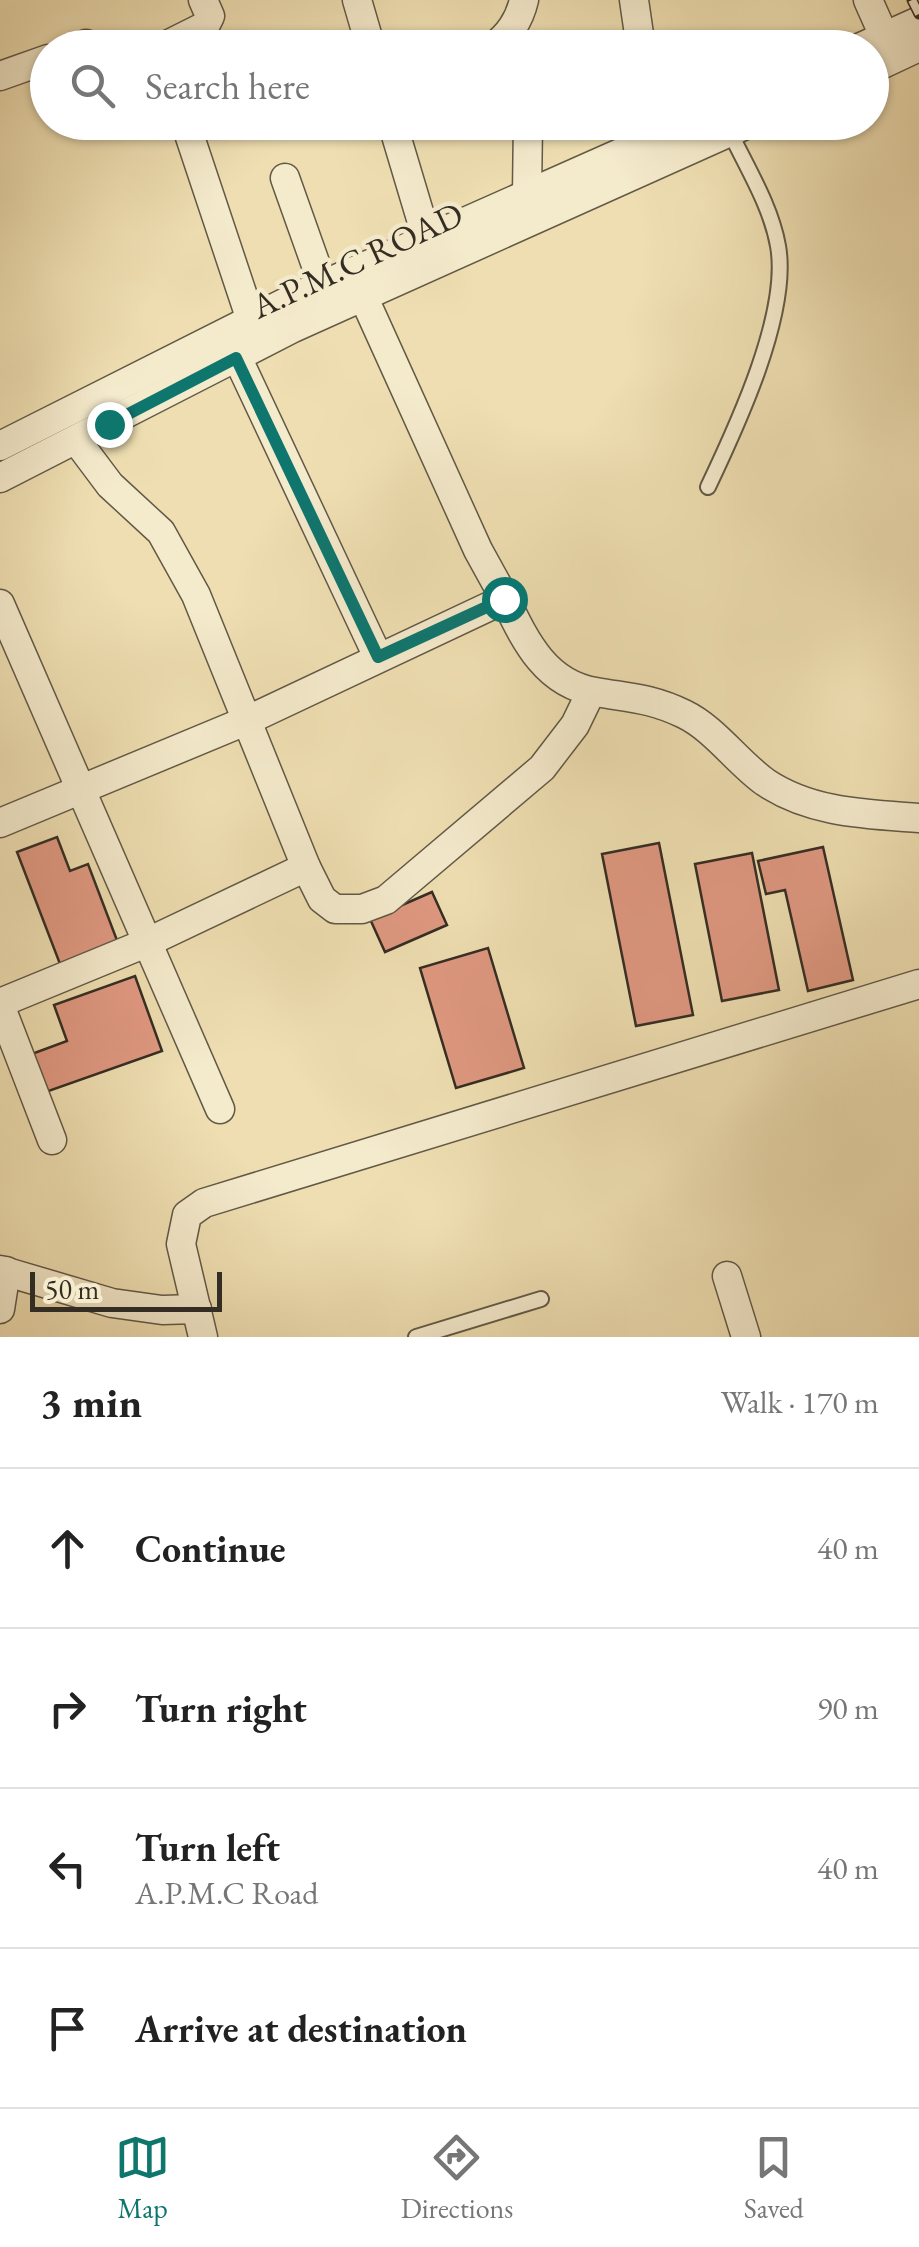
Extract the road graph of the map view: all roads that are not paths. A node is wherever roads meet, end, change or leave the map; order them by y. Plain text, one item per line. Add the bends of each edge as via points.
1 (203, 0) edge
2 (357, 0) edge
3 (524, 0) edge
4 (634, 0) edge
5 (868, 0) edge
6 (919, 21) edge
7 (197, 30) edge
8 (366, 30) edge
9 (512, 30) edge
10 (638, 30) edge
11 (870, 30) edge
12 (889, 34) edge
13 (919, 47) edge
14 (889, 60) edge
15 (30, 65) edge
16 (0, 76) edge
17 (191, 140) edge
18 (397, 140) edge
19 (407, 140) edge
20 (528, 140) edge
21 (633, 140) edge
22 (712, 140) edge
23 (745, 140) edge
24 (400, 152) junction
25 (286, 178) dead end
26 (528, 194) junction
27 (426, 239) junction
28 (323, 285) junction
29 (363, 296) junction
30 (251, 320) junction
31 (236, 358) junction
32 (78, 440) junction
33 (0, 446) edge
34 (0, 478) edge
35 (708, 488) dead end
36 (504, 599) junction
37 (0, 604) edge
38 (378, 657) junction
39 (591, 692) junction
40 (248, 720) junction
41 (80, 790) junction
42 (919, 818) edge
43 (0, 822) edge
44 (306, 867) junction
45 (146, 942) junction
46 (919, 984) edge
47 (0, 1004) edge
48 (220, 1109) dead end
49 (52, 1140) dead end
50 (3, 1270) edge
51 (727, 1276) dead end
52 (541, 1298) dead end
53 (0, 1309) edge
54 (200, 1323) edge
55 (416, 1337) edge
56 (746, 1337) edge

1 - 7 street via 210,16
2 - 8 street
3 - 9 street
4 - 10 street
5 - 11 street
6 - 12 street
13 - 14 street
15 - 16 street
17 - 30 street
18 - 24 street
19 - 24 street
20 - 26 street
21 - 26 street, A.P.M.C ROAD
22 - 29 street, A.P.M.C ROAD
23 - 35 lane via 778,247 780,278 761,358
24 - 27 street
25 - 28 street
26 - 27 street, A.P.M.C ROAD
27 - 28 street, A.P.M.C ROAD
28 - 30 street, A.P.M.C ROAD
29 - 31 street, A.P.M.C ROAD
29 - 36 street
30 - 33 street, A.P.M.C ROAD
31 - 32 street, A.P.M.C ROAD
31 - 38 street
32 - 34 street, A.P.M.C ROAD
32 - 40 street via 110,485 161,532 196,594
36 - 38 street
36 - 39 street via 529,649 548,670
37 - 41 street
38 - 40 street
39 - 42 street via 643,697 688,716 766,783 832,812
39 - 44 street via 542,768 386,900 335,909 322,899
40 - 41 street
40 - 44 street
41 - 43 street
41 - 45 street
44 - 45 street
45 - 47 street
45 - 48 street
46 - 54 street via 204,1203 186,1214 182,1244
47 - 49 street
50 - 53 street
50 - 54 street
51 - 56 street
52 - 55 lane

